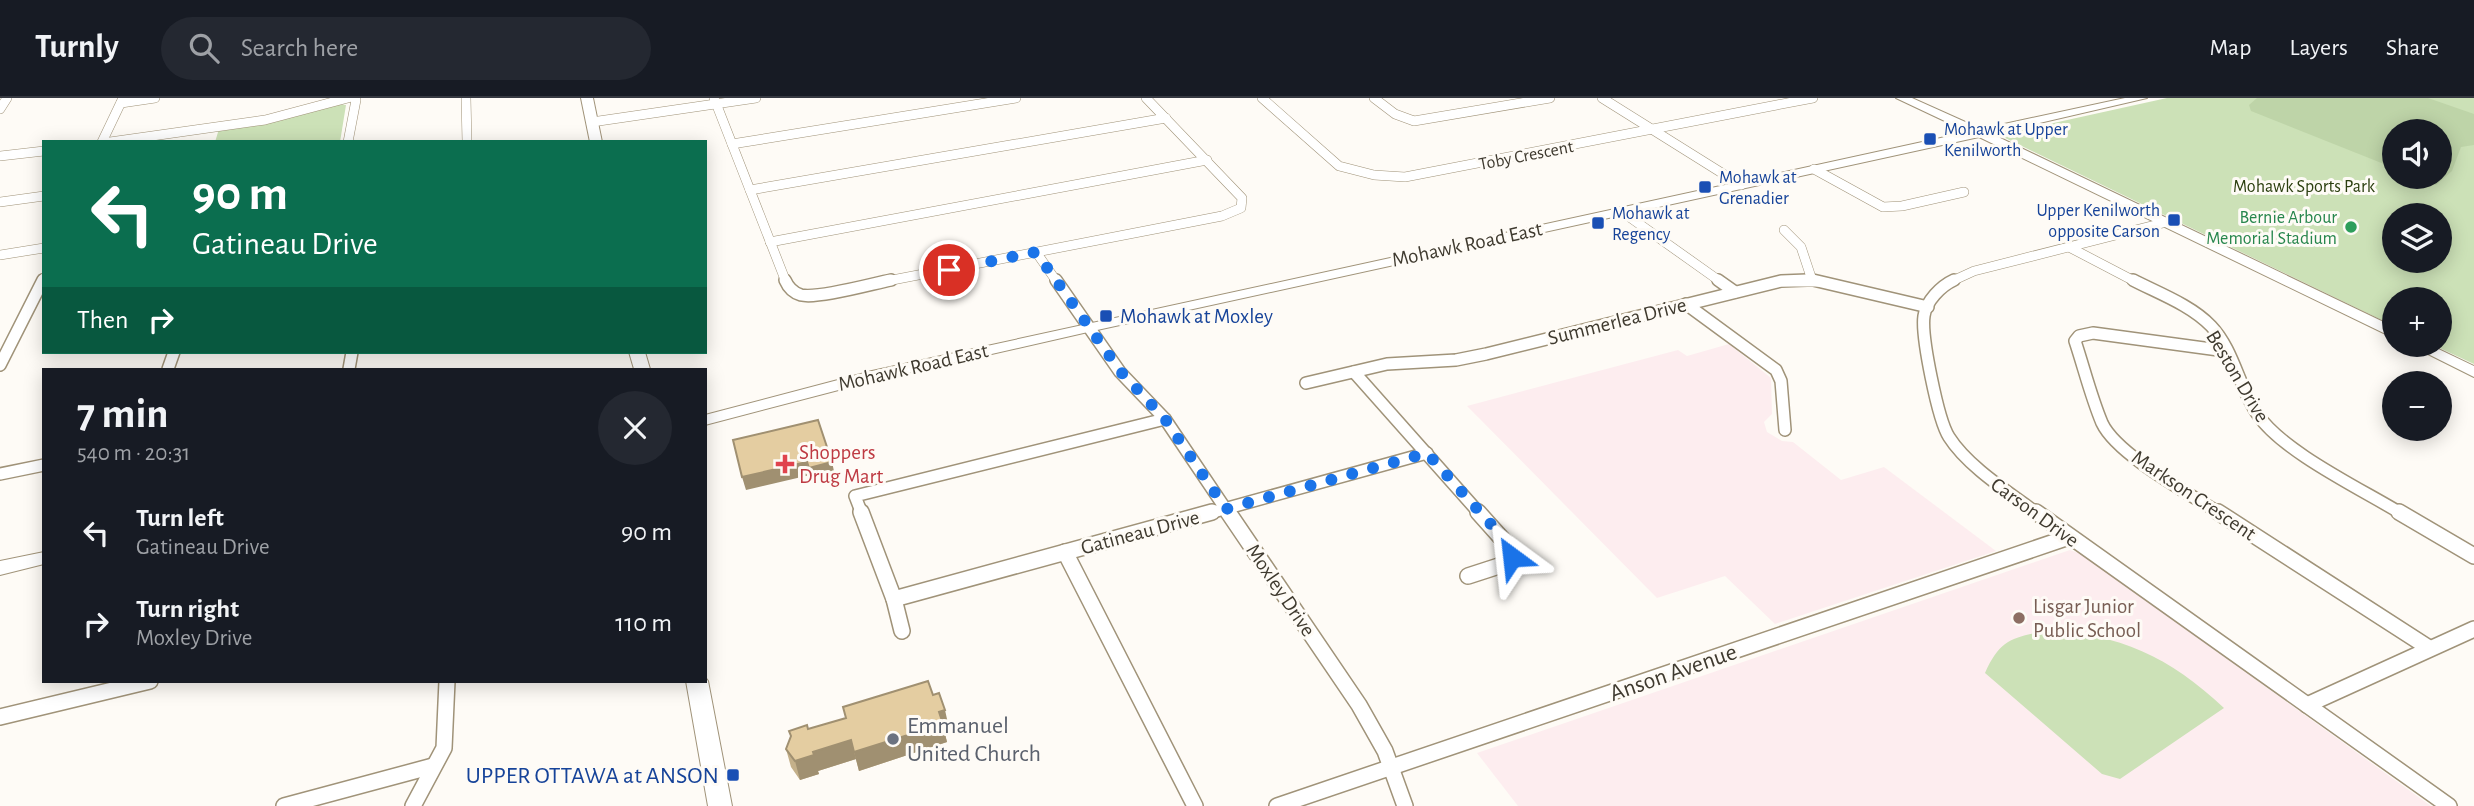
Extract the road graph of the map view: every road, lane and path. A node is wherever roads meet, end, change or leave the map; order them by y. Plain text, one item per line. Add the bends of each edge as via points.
1 (7, 98) edge
2 (155, 98) edge
3 (350, 98) edge
4 (466, 98) edge
5 (587, 98) edge
6 (756, 98) edge
7 (1016, 98) edge
8 (1146, 98) edge
9 (1262, 98) edge
10 (1374, 98) edge
11 (1489, 98) edge
12 (1550, 98) edge
13 (1602, 98) edge
14 (1813, 98) edge
15 (1902, 98) edge
16 (2141, 98) edge
17 (122, 100) edge
18 (715, 101) edge
19 (1502, 107) junction
20 (0, 109) edge
21 (1166, 118) junction
22 (592, 122) junction
23 (1653, 130) junction
24 (1980, 132) junction
25 (103, 140) edge
26 (124, 140) edge
27 (348, 140) edge
28 (467, 140) edge
29 (596, 140) edge
30 (732, 144) junction
31 (42, 151) edge
32 (0, 156) edge
33 (1207, 160) junction
34 (1814, 169) junction
35 (1741, 185) junction
36 (750, 190) junction
37 (1964, 192) dead end
38 (42, 195) edge
39 (0, 202) edge
40 (1621, 211) junction
41 (2167, 222) junction
42 (1784, 230) dead end
43 (770, 242) junction
44 (2069, 247) junction
45 (42, 248) edge
46 (1036, 252) junction
47 (0, 255) edge
48 (1812, 280) junction
49 (42, 282) edge
50 (1735, 292) junction
51 (1686, 304) junction
52 (1927, 307) junction
53 (1088, 327) junction
54 (2382, 327) edge
55 (2226, 351) junction
56 (1778, 354) dead end
57 (2443, 357) edge
58 (1761, 358) junction
59 (0, 365) edge
60 (1354, 372) junction
61 (2474, 372) edge
62 (1306, 383) dead end
63 (793, 396) junction
64 (707, 410) edge
65 (1165, 419) junction
66 (707, 420) edge
67 (1785, 430) dead end
68 (1427, 453) junction
69 (42, 465) edge
70 (0, 474) edge
71 (1226, 509) junction
72 (2068, 537) junction
73 (1065, 552) junction
74 (2474, 556) edge
75 (42, 558) edge
76 (0, 568) edge
77 (1468, 576) dead end
78 (894, 599) junction
79 (2474, 629) edge
80 (902, 631) dead end
81 (2429, 648) junction
82 (142, 683) edge
83 (447, 683) edge
84 (698, 683) edge
85 (2307, 705) junction
86 (0, 717) edge
87 (433, 766) junction
88 (1391, 767) junction
89 (284, 806) edge
90 (413, 806) edge
91 (720, 806) edge
92 (1195, 806) edge
93 (1277, 806) edge
94 (1405, 806) edge
95 (2449, 806) edge

1 - 20 street
2 - 17 street
3 - 26 street via 265,120
3 - 27 street via 356,100
4 - 28 street
5 - 22 main road
6 - 18 street
7 - 30 street
8 - 21 street
9 - 23 street, Toby Crescent via 1332,162 1386,177 1422,176
10 - 19 street via 1395,114 1415,121
11 - 19 street
12 - 19 street
13 - 23 street
14 - 23 street, Toby Crescent
15 - 24 main road
16 - 24 main road, Mohawk Road East
17 - 25 street
18 - 22 street
18 - 30 street
21 - 33 street
21 - 36 street
22 - 29 main road
23 - 35 street
24 - 34 main road, Mohawk Road East
24 - 41 main road
30 - 36 street
31 - 32 street
33 - 43 street
33 - 46 street via 1242,198 1241,208 1222,216
34 - 35 main road, Mohawk Road East
34 - 37 street via 1884,207
35 - 40 main road, Mohawk Road East
36 - 43 street
38 - 39 street
40 - 50 street
40 - 53 main road, Mohawk Road East
41 - 44 street
41 - 54 main road
42 - 48 street via 1801,247
43 - 46 street via 788,287 801,295 833,293
44 - 52 street via 1969,273 1939,289
44 - 55 street, Beston Drive via 2200,317
45 - 47 street
46 - 53 street, Moxley Drive
48 - 50 street, Summerlea Drive via 1774,282
48 - 52 street, Summerlea Drive
49 - 59 street
50 - 51 street, Summerlea Drive
51 - 58 street
51 - 60 street, Summerlea Drive via 1486,354
52 - 72 street, Carson Drive via 1926,339 1940,412 1950,437 1979,471
53 - 63 main road, Mohawk Road East
53 - 65 street, Moxley Drive via 1121,372
55 - 74 street, Beston Drive via 2258,416 2276,435 2310,460
55 - 81 street, Markson Crescent via 2093,333 2075,341 2103,425 2120,445
56 - 58 street
57 - 61 main road
58 - 67 street via 1780,376
60 - 62 street, Summerlea Drive
60 - 68 street
63 - 64 main road, Mohawk Road East
63 - 66 main road, Mohawk Road East
65 - 71 street, Moxley Drive
65 - 78 street via 855,496
68 - 71 street, Gatineau Drive
68 - 77 street via 1512,550 1506,564
69 - 70 street
71 - 73 street, Gatineau Drive
71 - 88 street, Moxley Drive via 1359,705
72 - 85 street, Carson Drive
72 - 88 street, Anson Avenue
73 - 78 street, Gatineau Drive
73 - 92 street
75 - 76 main road
78 - 80 street
79 - 81 street
81 - 85 street
82 - 86 street
83 - 87 street via 444,748
84 - 91 main road
85 - 95 street, Carson Drive
87 - 89 street
87 - 90 street
88 - 93 street, Anson Avenue
88 - 94 street, Moxley Drive

